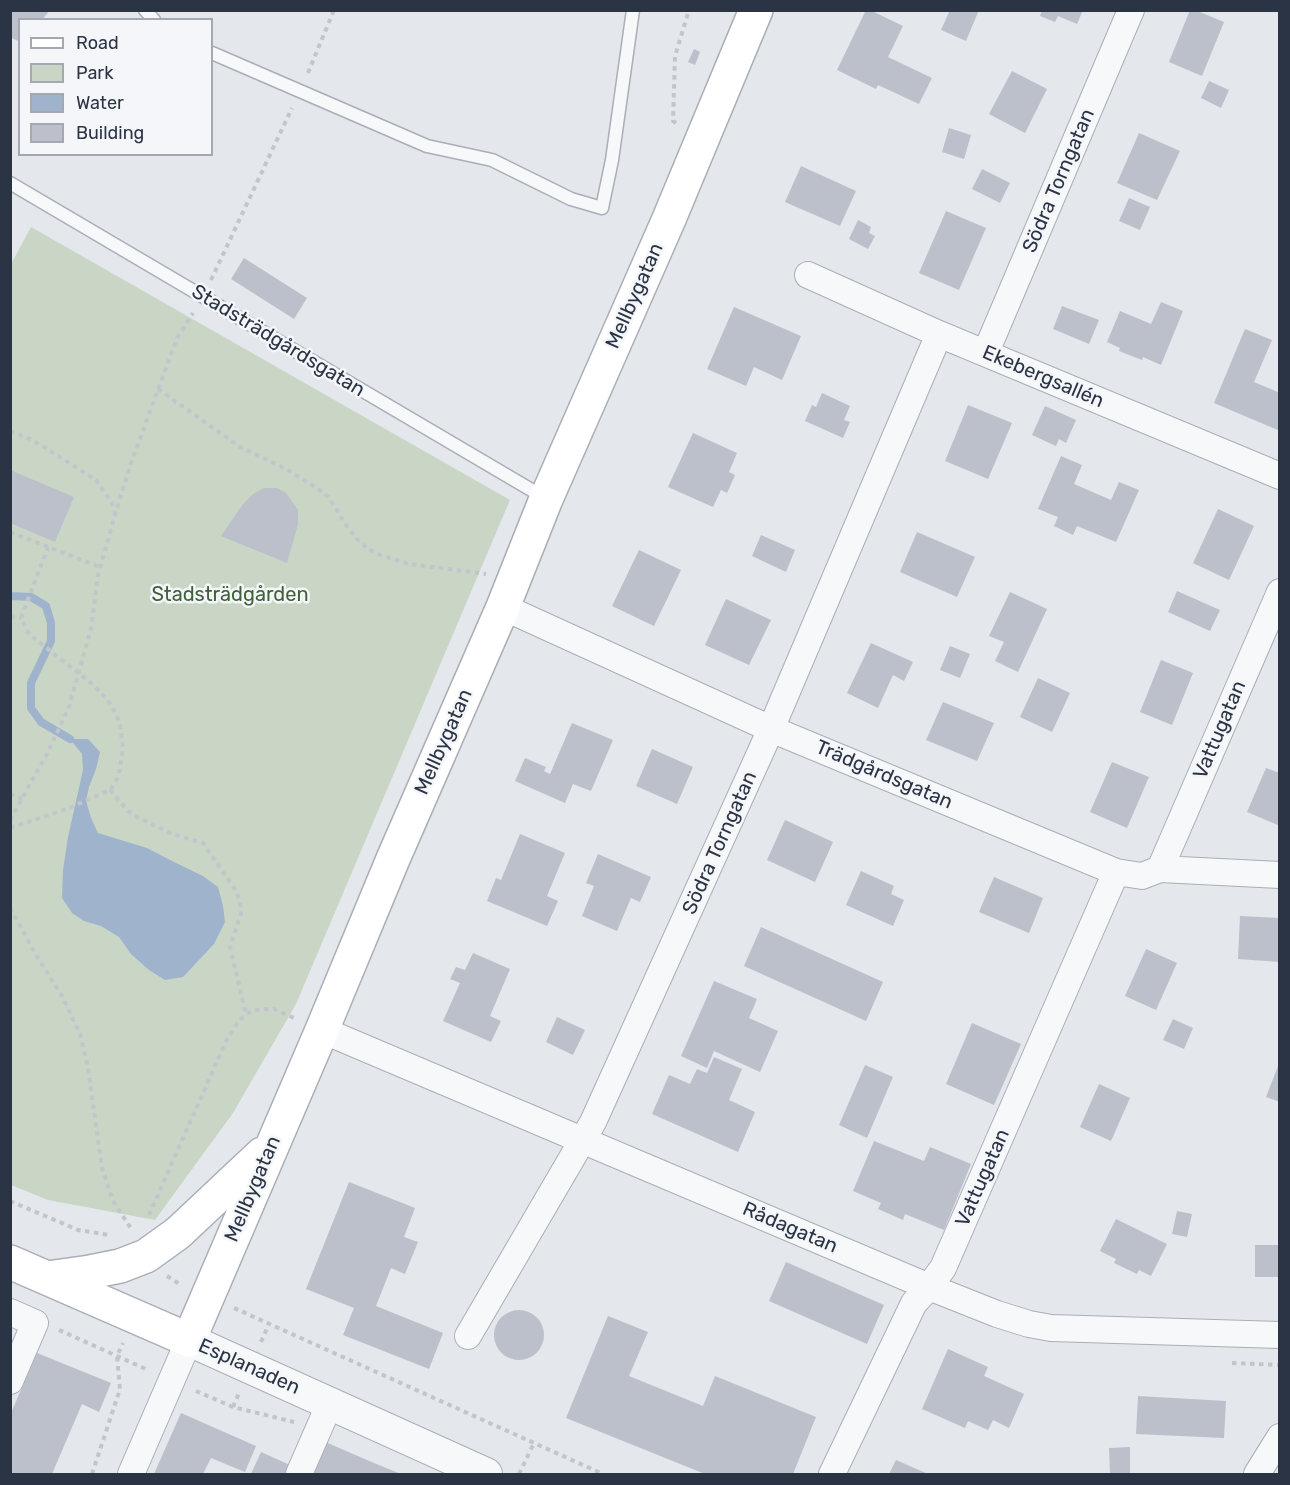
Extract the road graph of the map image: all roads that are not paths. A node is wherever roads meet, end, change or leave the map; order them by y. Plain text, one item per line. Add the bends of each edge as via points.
1 (633, 10) edge
2 (756, 10) edge
3 (1131, 10) edge
4 (213, 53) edge
5 (10, 183) edge
6 (808, 275) dead end
7 (939, 334) junction
8 (986, 352) junction
9 (1280, 476) edge
10 (546, 499) junction
11 (1280, 592) edge
12 (503, 607) junction
13 (771, 729) junction
14 (1160, 868) junction
15 (1116, 872) junction
16 (1280, 875) edge
17 (322, 1030) junction
18 (582, 1141) junction
19 (272, 1144) junction
20 (10, 1262) edge
21 (47, 1278) junction
22 (929, 1287) junction
23 (10, 1312) edge
24 (1280, 1335) edge
25 (468, 1336) dead end
26 (189, 1340) junction
27 (10, 1381) edge
28 (324, 1416) junction
29 (1280, 1437) edge
30 (477, 1473) edge
31 (131, 1474) edge
32 (299, 1474) edge
33 (832, 1474) edge
34 (1257, 1474) edge

1 - 4 lane via 602,208 571,199 492,160 427,146
2 - 10 main road, Mellbygatan
3 - 8 street, Södra Torngatan
5 - 10 lane, Stadsträdgårdsgatan
6 - 7 street, Ekebergsallén
7 - 8 street, Ekebergsallén
7 - 13 street, Södra Torngatan
8 - 9 street, Ekebergsallén
10 - 12 main road, Mellbygatan
11 - 14 street, Vattugatan
12 - 13 street, Trädgårdsgatan
12 - 17 main road, Mellbygatan
13 - 15 street, Trädgårdsgatan
13 - 18 street, Södra Torngatan
14 - 15 street, Trädgårdsgatan via 1142,876
14 - 16 street, Trädgårdsgatan
15 - 22 street, Vattugatan via 943,1268
17 - 18 street, Rådagatan
17 - 19 main road, Mellbygatan
18 - 22 street, Rådagatan
18 - 25 street, Södra Torngatan
19 - 21 main road via 178,1233 135,1239 120,1266
19 - 26 main road, Mellbygatan
20 - 21 main road, Esplanaden
21 - 26 main road, Esplanaden
22 - 24 street, Rådagatan via 997,1314 1050,1328
22 - 33 street, Vattugatan via 914,1303
23 - 27 street via 35,1323
26 - 28 street, Esplanaden via 250,1369
26 - 31 street, Mellbygatan
28 - 30 street, Esplanaden
28 - 32 street
29 - 34 street

